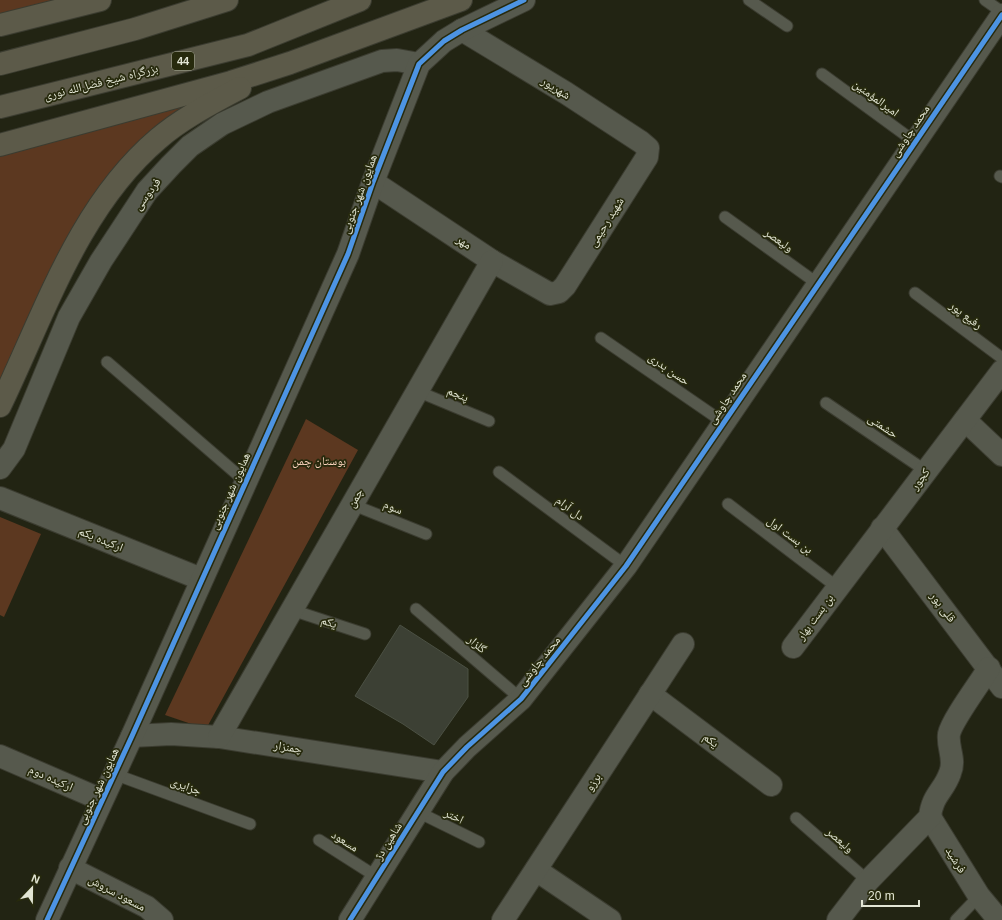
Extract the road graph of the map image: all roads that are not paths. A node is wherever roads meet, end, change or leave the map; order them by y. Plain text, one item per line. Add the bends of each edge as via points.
1 (100, 0) edge
2 (227, 0) edge
3 (360, 0) edge
4 (461, 0) edge
5 (524, 0) edge
6 (749, 0) edge
7 (985, 0) edge
8 (1002, 13) edge
9 (0, 25) edge
10 (787, 26) dead end
11 (462, 30) junction
12 (290, 63) junction
13 (0, 64) edge
14 (419, 64) junction
15 (822, 74) dead end
16 (0, 107) edge
17 (914, 142) junction
18 (0, 144) edge
19 (648, 148) joint
20 (373, 182) junction
21 (725, 216) dead end
22 (492, 261) junction
23 (818, 284) junction
24 (559, 292) joint
25 (915, 293) dead end
26 (601, 338) dead end
27 (1002, 358) edge
28 (107, 362) dead end
29 (1002, 371) edge
30 (417, 391) junction
31 (826, 403) dead end
32 (0, 406) edge
33 (965, 420) junction
34 (489, 421) dead end
35 (723, 422) junction
36 (1002, 455) edge
37 (0, 468) edge
38 (926, 471) junction
39 (499, 472) dead end
40 (246, 481) junction
41 (0, 498) edge
42 (351, 504) junction
43 (728, 504) dead end
44 (882, 528) junction
45 (426, 534) dead end
46 (626, 566) junction
47 (201, 579) junction
48 (837, 587) junction
49 (416, 609) dead end
50 (292, 610) junction
51 (365, 634) dead end
52 (683, 644) dead end
53 (794, 647) dead end
54 (989, 668) junction
55 (1002, 687) edge
56 (650, 694) junction
57 (520, 699) junction
58 (132, 736) junction
59 (219, 736) junction
60 (0, 756) edge
61 (443, 772) junction
62 (114, 774) junction
63 (771, 785) dead end
64 (102, 800) junction
65 (418, 812) junction
66 (930, 817) junction
67 (796, 818) dead end
68 (250, 824) dead end
69 (319, 840) dead end
70 (479, 842) dead end
71 (70, 868) junction
72 (536, 870) junction
73 (377, 877) junction
74 (868, 881) junction
75 (979, 896) junction
76 (47, 920) edge
77 (162, 920) edge
78 (350, 920) edge
79 (503, 920) edge
80 (610, 920) edge
81 (838, 920) edge
82 (956, 920) edge
83 (999, 920) edge

1 - 9 highway
2 - 13 highway via 135,29
3 - 16 highway, بزرگراه شیخ فضل‌الله نوری / 44 via 248,45
4 - 12 highway
5 - 11 street
6 - 10 lane
7 - 8 lane
8 - 17 street, محمد چاوشی
11 - 14 street via 444,41
11 - 19 street, شهریور
12 - 18 highway via 231,82
12 - 32 highway via 236,90 174,126 141,155 101,204 71,254
14 - 20 street, همایون‌ شهر جنوبی
14 - 37 street, فردوسی via 397,60 375,63 268,102 222,124 190,146 147,191 101,261 70,317 14,449
15 - 17 lane, امیرالمؤمنین
17 - 23 street, محمد چاوشی
19 - 24 street, شهید رحیمی via 647,157
20 - 22 street, مهر
20 - 40 street, همایون‌ شهر جنوبی via 348,254
21 - 23 lane, ولیعصر
22 - 24 street, مهر via 550,294
22 - 30 street, چمن
23 - 35 street, محمد چاوشی
25 - 27 lane, رفیع‌ پور
26 - 35 lane, حسن بدری
28 - 40 lane
29 - 33 street, کجور
30 - 34 lane, پنجم
30 - 42 street, چمن
31 - 38 lane, حشمتی
33 - 36 street
33 - 38 street, کجور
35 - 46 street, محمد چاوشی
38 - 44 street, کجور
39 - 46 lane, دل‌ آرام
40 - 47 street, همایون‌ شهر جنوبی
41 - 47 street, ارکیده یکم
42 - 45 lane, سوم
42 - 50 street, چمن
43 - 48 lane, بن بست اول
44 - 48 street, کجور
44 - 54 street, قلی پور
46 - 57 street, محمد چاوشی
47 - 58 street, همایون‌ شهر جنوبی
48 - 53 street, بن بست بهار
49 - 57 lane, گلزار
50 - 51 lane, یکم
50 - 59 street, چمن
52 - 56 street, برزو
54 - 55 street, قلی پور
54 - 66 street via 951,728 949,745 953,765 931,805
56 - 63 street, یکم
56 - 72 street, برزو
57 - 61 street, محمد چاوشی via 466,747
58 - 59 street, چمنزار
58 - 62 street, همایون‌ شهر جنوبی
59 - 61 street, چمنزار
60 - 64 street, ارکیده دوم
61 - 65 street, شاهین دژ
62 - 64 street, همایون‌ شهر جنوبی
62 - 68 lane, جزایری
64 - 71 street, همایون‌ شهر جنوبی
65 - 70 lane, اختر
65 - 73 street, شاهین دژ
66 - 74 street
66 - 75 street, فرشید
67 - 74 lane, ولیعصر
69 - 73 lane, مسعود
71 - 76 street, همایون‌ شهر جنوبی
71 - 77 street, مسعود سروش via 147,907
72 - 79 street, برزو
72 - 80 street
73 - 78 street, شاهین دژ
74 - 81 street
75 - 82 lane
75 - 83 street, فرشید

